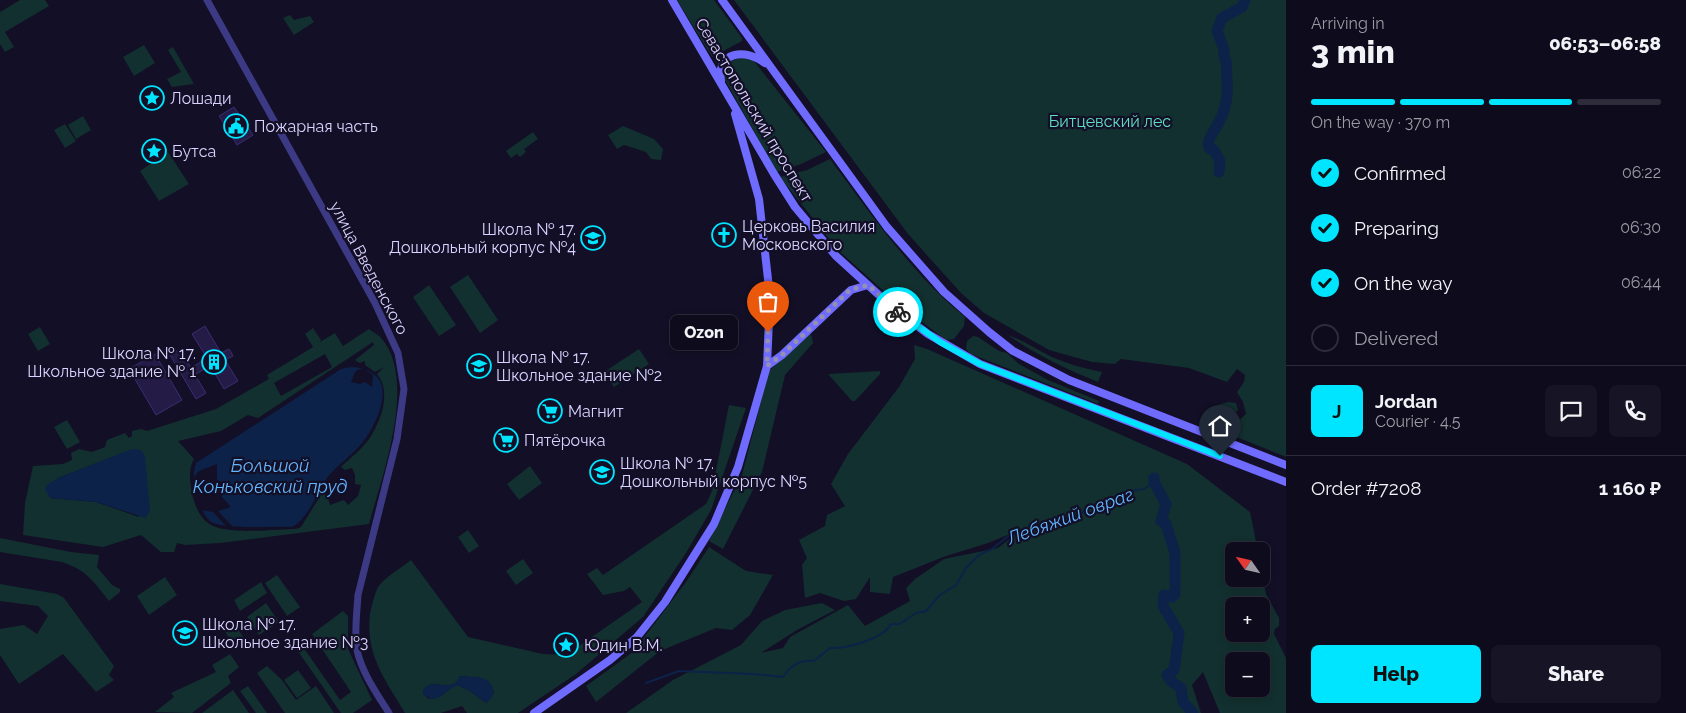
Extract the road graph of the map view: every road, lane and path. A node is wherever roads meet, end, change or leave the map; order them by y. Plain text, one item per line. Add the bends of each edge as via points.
1 (207, 0) edge
2 (672, 0) edge
3 (722, 0) edge
4 (769, 66) junction
5 (721, 84) junction
6 (732, 102) junction
7 (868, 285) junction
8 (767, 366) junction
9 (1286, 465) edge
10 (1286, 482) edge
11 (389, 713) edge
12 (534, 713) edge

1 - 11 street, улица Введенского via 374,303 398,353 404,389 402,408 388,479 358,595 357,613 357,649 363,668
2 - 5 main road, Севастопольский проспект
3 - 4 main road, Севастопольский проспект
4 - 5 main road via 744,53 736,54 721,68
4 - 9 main road, Севастопольский проспект via 887,227 944,292 975,321 1013,350 1069,380
5 - 6 main road, Севастопольский проспект
6 - 7 main road, Севастопольский проспект via 795,207 836,256
6 - 8 main road via 759,199 770,297
7 - 8 main road via 850,290
7 - 10 main road, Севастопольский проспект via 916,326 980,364
8 - 12 main road via 750,432 723,505 665,602 637,637 610,660

